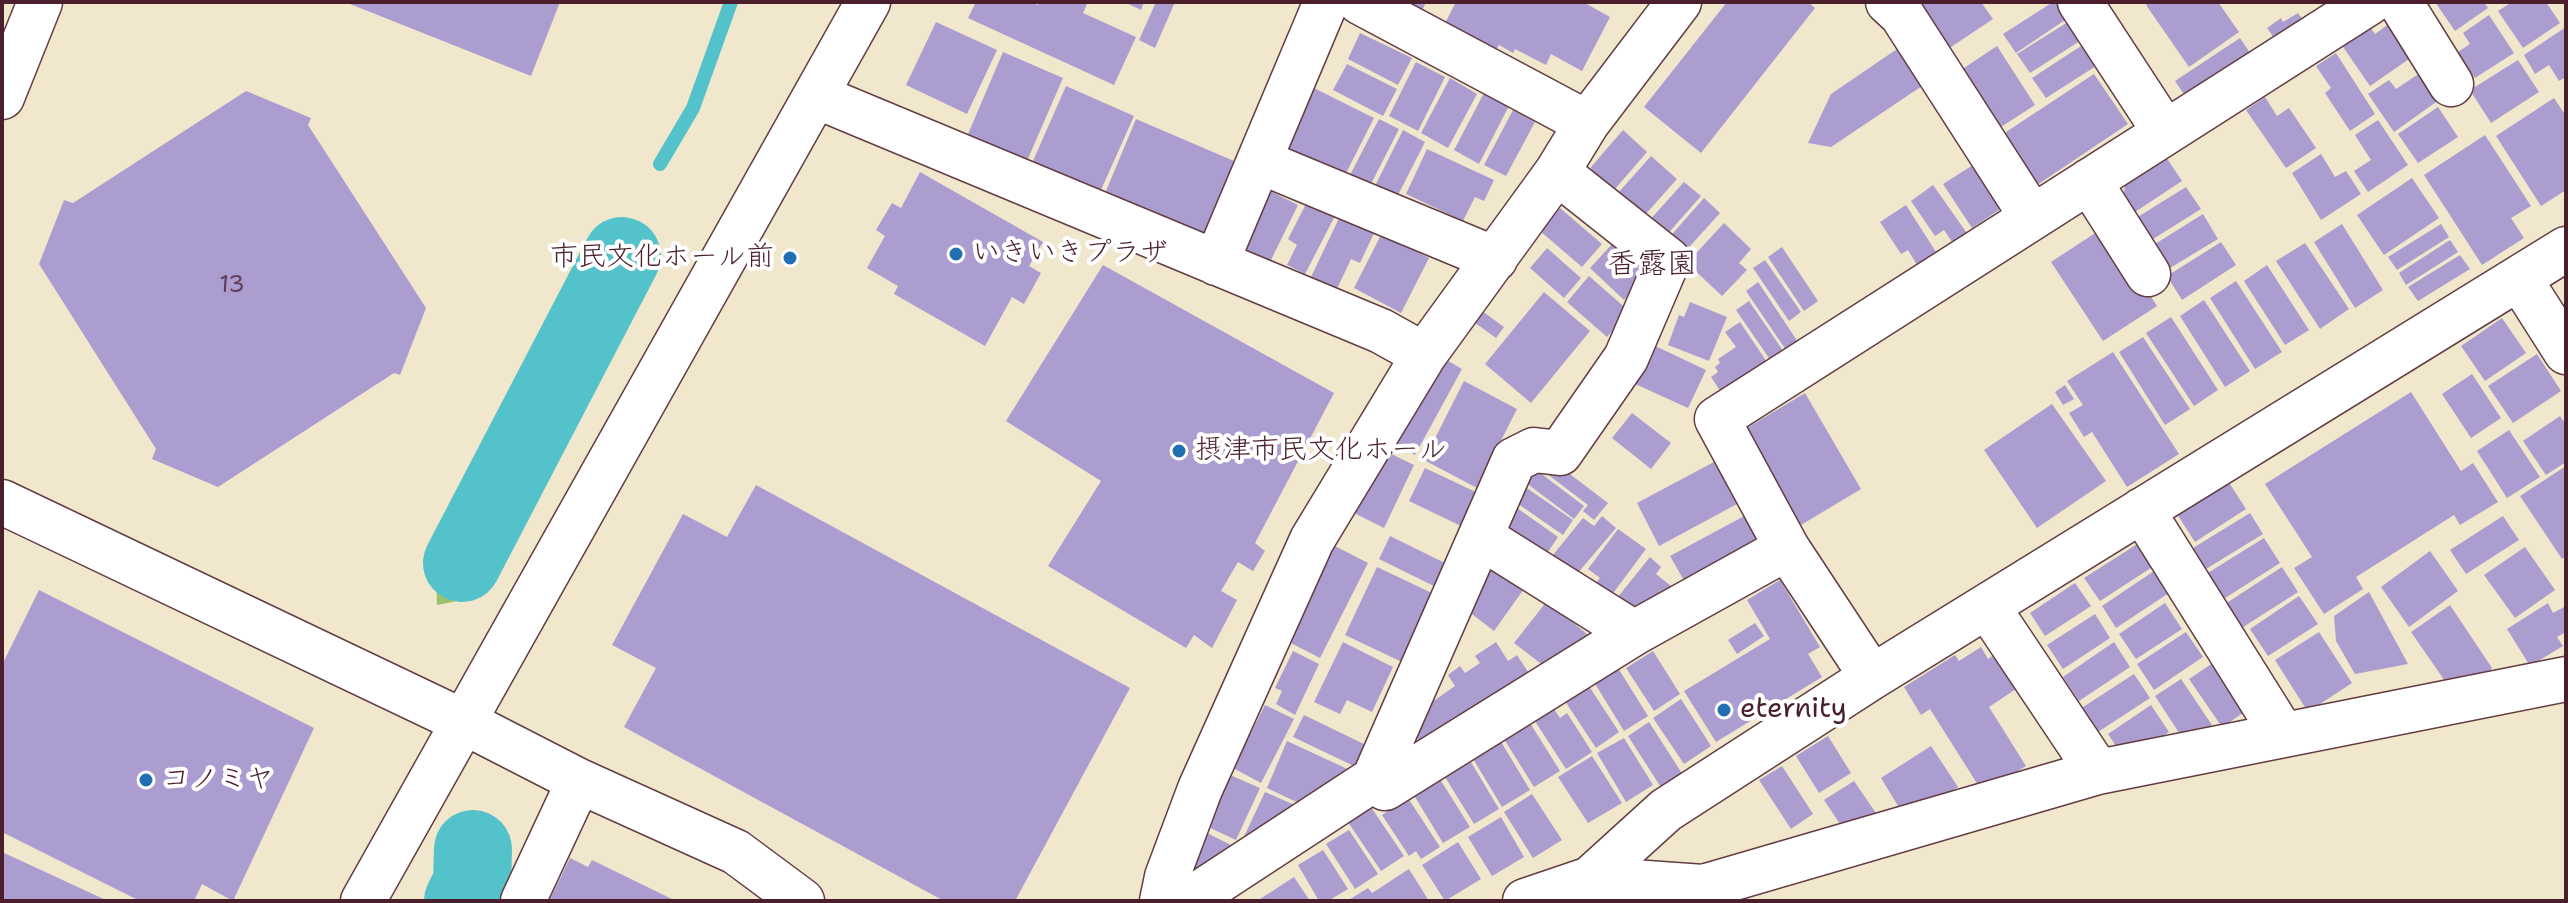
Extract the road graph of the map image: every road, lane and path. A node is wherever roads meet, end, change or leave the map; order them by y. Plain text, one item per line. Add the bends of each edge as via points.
1 (40, 2) edge
2 (868, 2) edge
3 (1326, 2) edge
4 (1360, 2) edge
5 (1679, 2) edge
6 (1888, 2) edge
7 (2080, 2) edge
8 (2400, 2) edge
9 (2354, 6) edge
10 (2451, 84) dead end
11 (816, 96) junction
12 (2, 97) edge
13 (1587, 123) junction
14 (2165, 132) junction
15 (1259, 161) junction
16 (1557, 172) junction
17 (2089, 181) junction
18 (2032, 217) junction
19 (2566, 249) edge
20 (1495, 259) junction
21 (1216, 263) junction
22 (2148, 274) dead end
23 (2519, 278) junction
24 (2566, 352) edge
25 (1424, 355) junction
26 (2, 502) edge
27 (2142, 510) junction
28 (1481, 537) junction
29 (1787, 548) junction
30 (1987, 606) junction
31 (1634, 633) junction
32 (1872, 677) junction
33 (2566, 679) edge
34 (464, 722) junction
35 (2283, 735) junction
36 (2098, 772) junction
37 (1374, 779) junction
38 (579, 781) junction
39 (1590, 879) junction
40 (363, 901) edge
41 (523, 901) edge
42 (802, 901) edge
43 (1162, 901) edge
44 (1188, 901) edge
45 (1525, 901) edge

1 - 12 street
2 - 11 street
3 - 15 street
4 - 13 street
5 - 13 street
6 - 18 street via 1902,15
7 - 14 street
8 - 10 street
9 - 14 street
11 - 21 street
11 - 34 street
13 - 16 street
14 - 17 street
15 - 20 street
15 - 21 street
16 - 20 street
16 - 28 street via 1668,260 1626,358 1560,453 1534,450 1514,460
17 - 18 street
17 - 22 street
18 - 29 street via 1717,419
19 - 23 street
20 - 25 street
21 - 25 street via 1381,331
23 - 24 street
23 - 27 street
25 - 43 street via 1312,540 1200,789
26 - 34 street
27 - 30 street
27 - 35 street
28 - 31 street
28 - 37 street
29 - 31 street
29 - 32 street
30 - 32 street
30 - 36 street
31 - 37 street via 1385,788
32 - 39 street via 1666,810
33 - 35 street
34 - 38 street
34 - 40 street
35 - 36 street
36 - 39 street via 1703,887
37 - 44 street
38 - 41 street
38 - 42 street via 736,852
39 - 45 street

